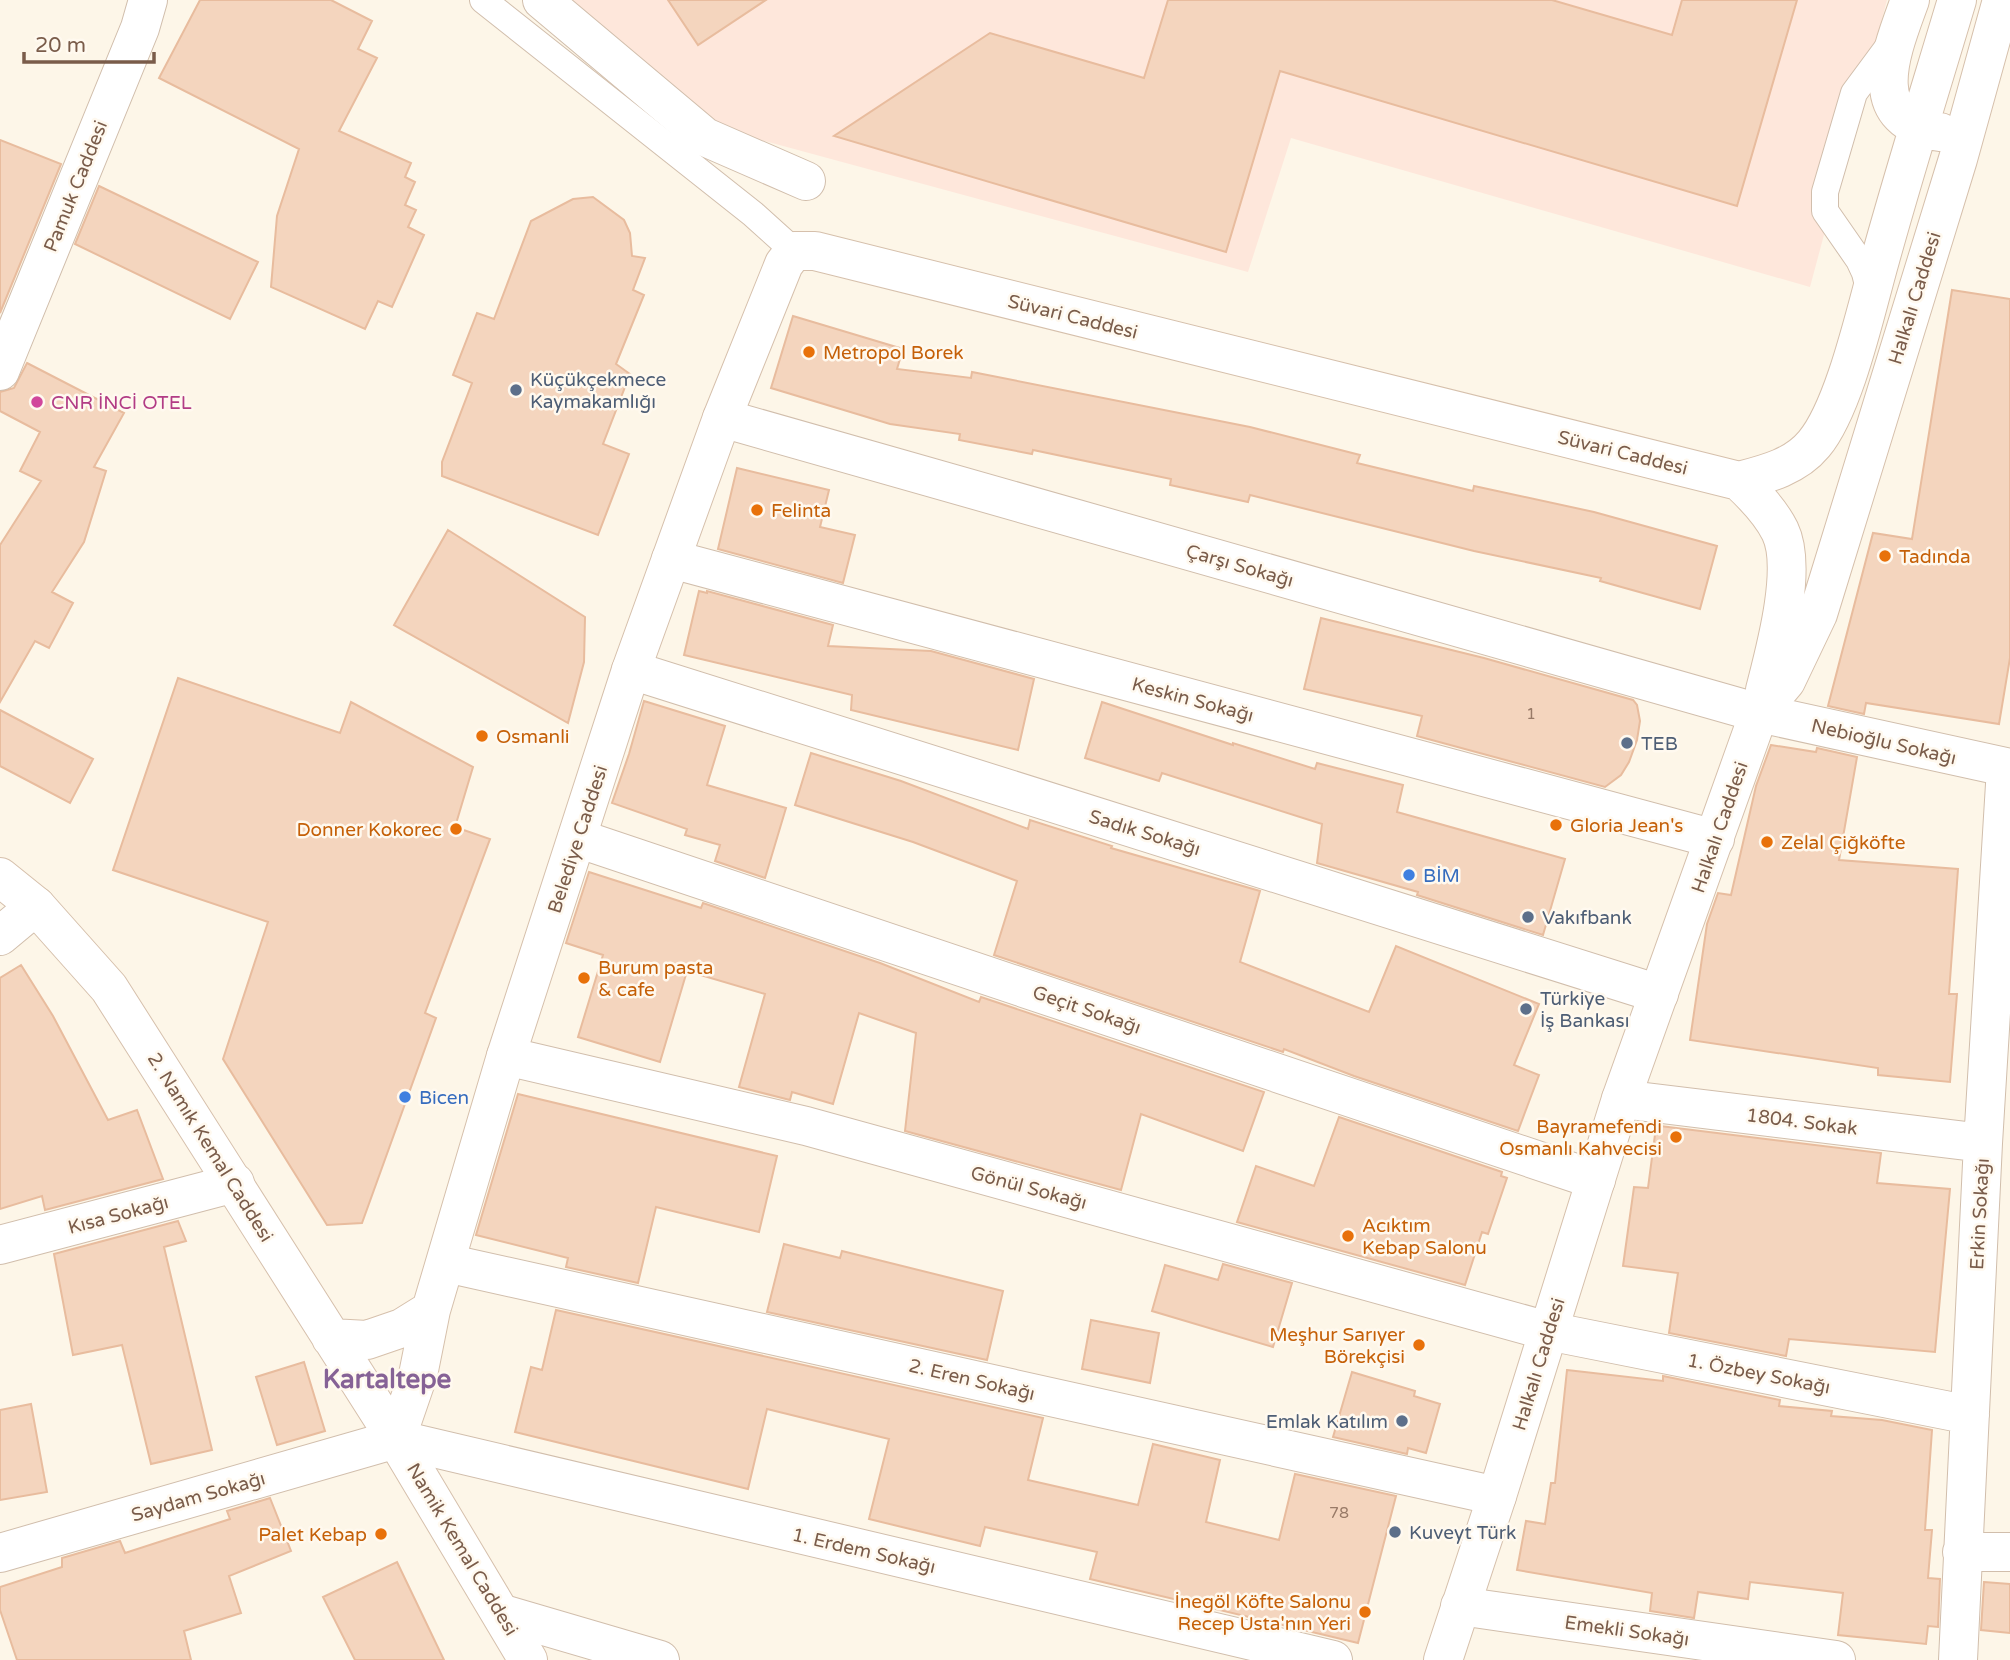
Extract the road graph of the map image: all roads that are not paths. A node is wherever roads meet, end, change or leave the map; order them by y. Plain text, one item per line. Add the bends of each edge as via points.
1 (148, 0) edge
2 (483, 0) edge
3 (542, 0) edge
4 (1957, 0) edge
5 (2002, 0) edge
6 (1904, 16) edge
7 (1968, 122) junction
8 (1918, 127) junction
9 (806, 181) dead end
10 (794, 251) junction
11 (1870, 293) junction
12 (0, 371) edge
13 (722, 418) junction
14 (1739, 481) junction
15 (671, 559) junction
16 (631, 670) junction
17 (1759, 713) junction
18 (2008, 768) edge
19 (578, 838) junction
20 (1715, 839) junction
21 (0, 877) edge
22 (36, 906) junction
23 (0, 936) edge
24 (1659, 994) junction
25 (506, 1055) junction
26 (1621, 1099) junction
27 (1983, 1143) junction
28 (1596, 1180) junction
29 (235, 1183) junction
30 (0, 1245) edge
31 (446, 1263) junction
32 (431, 1310) junction
33 (1548, 1331) junction
34 (331, 1338) junction
35 (1970, 1415) junction
36 (396, 1439) junction
37 (1497, 1496) junction
38 (1962, 1552) junction
39 (2010, 1552) edge
40 (0, 1553) edge
41 (1460, 1606) junction
42 (503, 1614) junction
43 (528, 1660) edge
44 (660, 1660) edge
45 (1333, 1660) edge
46 (1443, 1660) edge
47 (1836, 1660) edge
48 (1958, 1660) edge

1 - 12 street, Pamuk Caddesi
2 - 10 lane
3 - 9 street via 705,137
4 - 8 street
5 - 7 street, Halkalı Caddesi
6 - 8 street via 1888,71 1889,93 1899,116
6 - 11 lane via 1854,93 1825,192 1825,211 1859,260
7 - 8 street via 1953,131
7 - 17 street, Halkalı Caddesi via 1818,614 1786,681
8 - 11 street
10 - 13 street, Belediye Caddesi via 784,264
10 - 14 street, Süvari Caddesi via 815,251
11 - 14 street via 1847,374 1815,443 1801,458
13 - 15 street, Belediye Caddesi
13 - 17 street, Çarşı Sokağı
14 - 17 street via 1781,532 1787,563 1775,651
15 - 16 street, Belediye Caddesi
15 - 20 street, Keskin Sokağı
16 - 19 street, Belediye Caddesi
16 - 24 street, Sadık Sokağı
17 - 18 street, Nebioğlu Sokağı
17 - 20 street, Halkalı Caddesi
18 - 27 street, Erkin Sokağı
19 - 25 street, Belediye Caddesi
19 - 28 street, Geçit Sokağı
20 - 24 street, Halkalı Caddesi
21 - 22 street, 2. Namık Kemal Caddesi
22 - 23 street
22 - 29 street, 2. Namık Kemal Caddesi via 109,988
24 - 26 street, Halkalı Caddesi
25 - 31 street, Belediye Caddesi
25 - 33 street, Gönül Sokağı via 806,1126
26 - 27 street, 1804. Sokak
26 - 28 street, Halkalı Caddesi
27 - 35 street, Erkin Sokağı
28 - 33 street, Halkalı Caddesi
29 - 30 street, Kısa Sokağı
29 - 34 street, 2. Namık Kemal Caddesi
31 - 32 street, Belediye Caddesi
31 - 37 street, 2. Eren Sokağı
32 - 34 street via 402,1328 367,1340
32 - 36 street, Belediye Caddesi via 418,1375
33 - 35 street, 1. Özbey Sokağı
33 - 37 street, Halkalı Caddesi
34 - 36 street, 2. Namık Kemal Caddesi
35 - 38 street, Erkin Sokağı
36 - 40 street, Saydam Sokağı
36 - 42 street, Namik Kemal Caddesi
36 - 45 street, 1. Erdem Sokağı
37 - 41 street, Halkalı Caddesi
38 - 39 street
38 - 48 street, Erkin Sokağı
41 - 46 street, Halkalı Caddesi
41 - 47 street, Emekli Sokağı
42 - 43 street, Namik Kemal Caddesi
42 - 44 street

